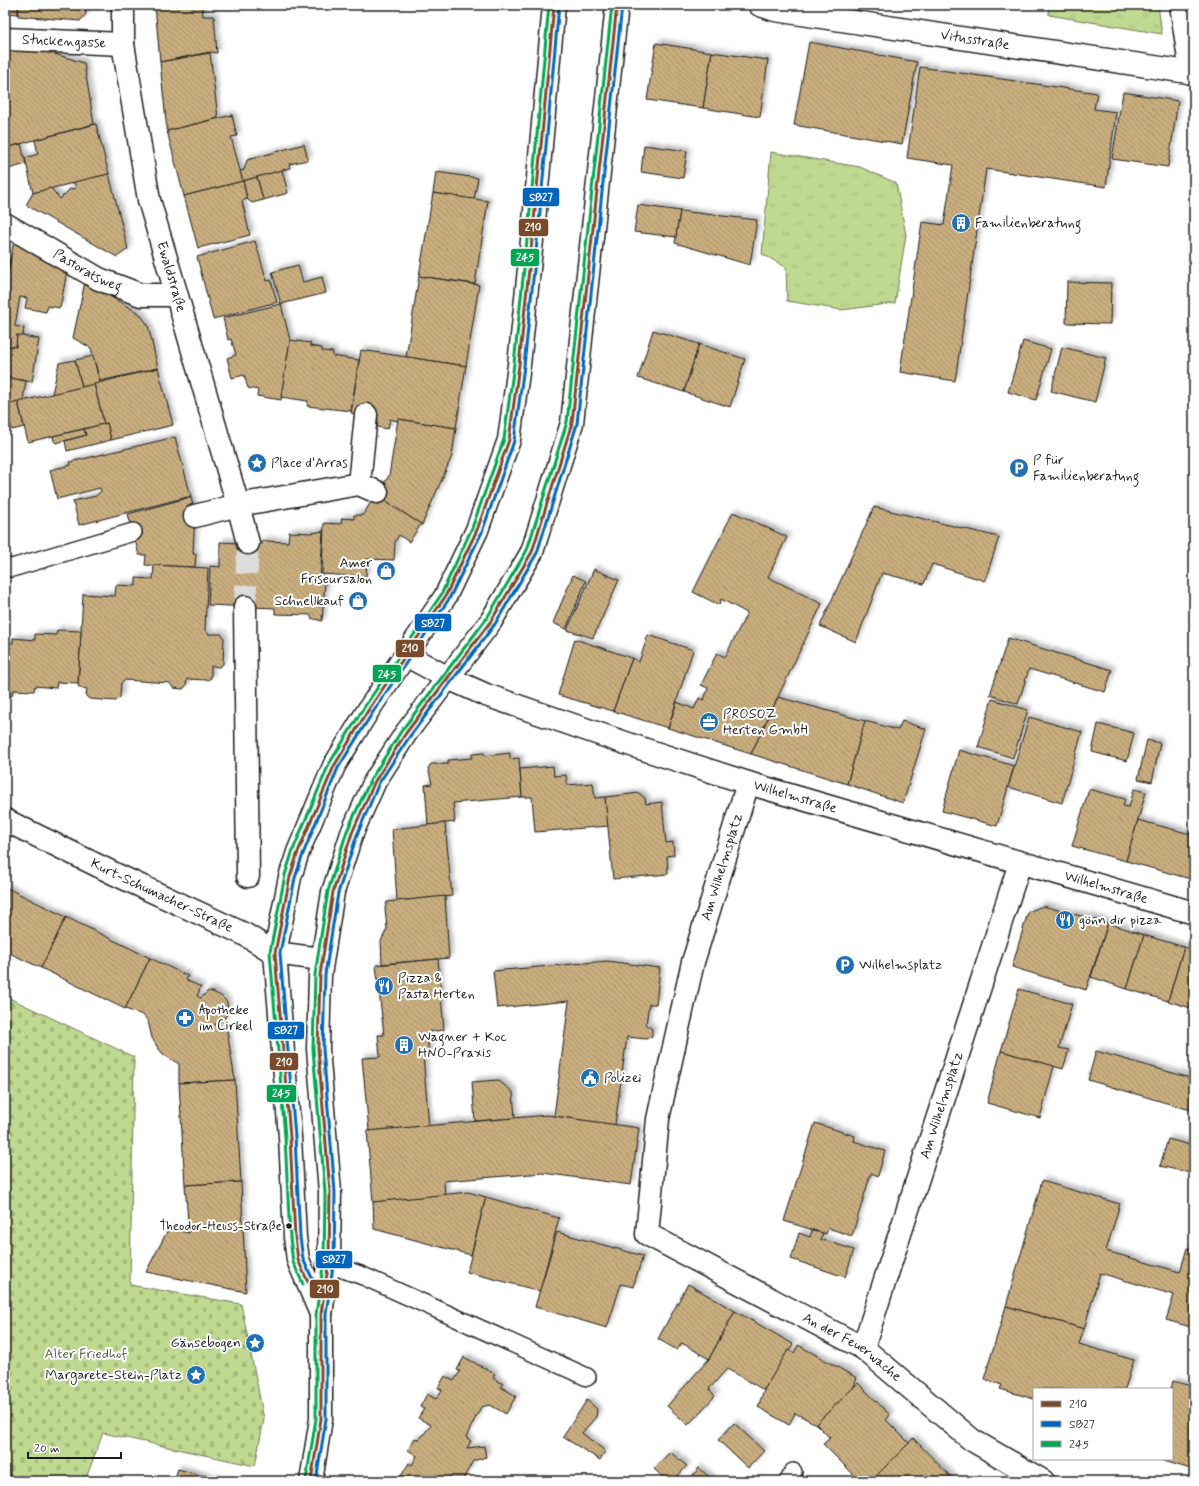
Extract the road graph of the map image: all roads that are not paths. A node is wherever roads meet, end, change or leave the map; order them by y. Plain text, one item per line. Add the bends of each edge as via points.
1 (123, 5) edge
2 (554, 5) edge
3 (617, 5) edge
4 (760, 5) edge
5 (1181, 5) edge
6 (5, 39) edge
7 (123, 44) junction
8 (1192, 73) edge
9 (5, 224) edge
10 (176, 295) junction
11 (366, 416) dead end
12 (238, 505) junction
13 (195, 516) dead end
14 (133, 532) dead end
15 (248, 543) tunnel mouth
16 (5, 567) edge
17 (244, 607) tunnel mouth
18 (406, 654) junction
19 (448, 678) junction
20 (748, 783) junction
21 (5, 820) edge
22 (1020, 863) junction
23 (248, 876) dead end
24 (1194, 914) edge
25 (275, 952) junction
26 (321, 959) junction
27 (647, 1234) joint
28 (329, 1264) junction
29 (321, 1314) junction
30 (863, 1348) junction
31 (587, 1377) dead end
32 (312, 1481) edge
33 (1043, 1481) edge

1 - 7 street, Ewaldstraße
2 - 18 street via 534,221 509,440 478,530 445,597
3 - 19 street via 572,423 532,552 491,621
4 - 8 street, Vitusstraße via 775,10
5 - 8 street, Vitusstraße
6 - 7 street, Stuckengasse
7 - 10 street, Ewaldstraße via 149,200
9 - 10 street, Pastoratsweg via 99,279 141,295
10 - 12 street, Ewaldstraße
11 - 12 street via 368,488
12 - 13 street
12 - 15 street, Ewaldstraße
14 - 16 lane via 12,568
17 - 23 street
18 - 19 street, Wilhelmstraße
18 - 25 street via 334,766 290,877
19 - 20 street, Wilhelmstraße via 486,695
19 - 26 street via 406,733 376,781 352,833 333,892
20 - 22 street, Wilhelmstraße
20 - 27 street, Am Wilhelmsplatz via 693,962 658,1118
21 - 25 street, Kurt-Schumacher-Straße via 244,934
22 - 24 street, Wilhelmstraße
22 - 30 street, Am Wilhelmsplatz
25 - 26 street, Kurt-Schumacher-Straße
25 - 29 street via 290,1137 295,1237 298,1260
26 - 28 street via 318,1049 330,1192
27 - 30 street, An der Feuerwache
28 - 29 street
28 - 31 lane via 363,1276
29 - 32 street via 321,1419
30 - 33 street, An der Feuerwache via 972,1440

